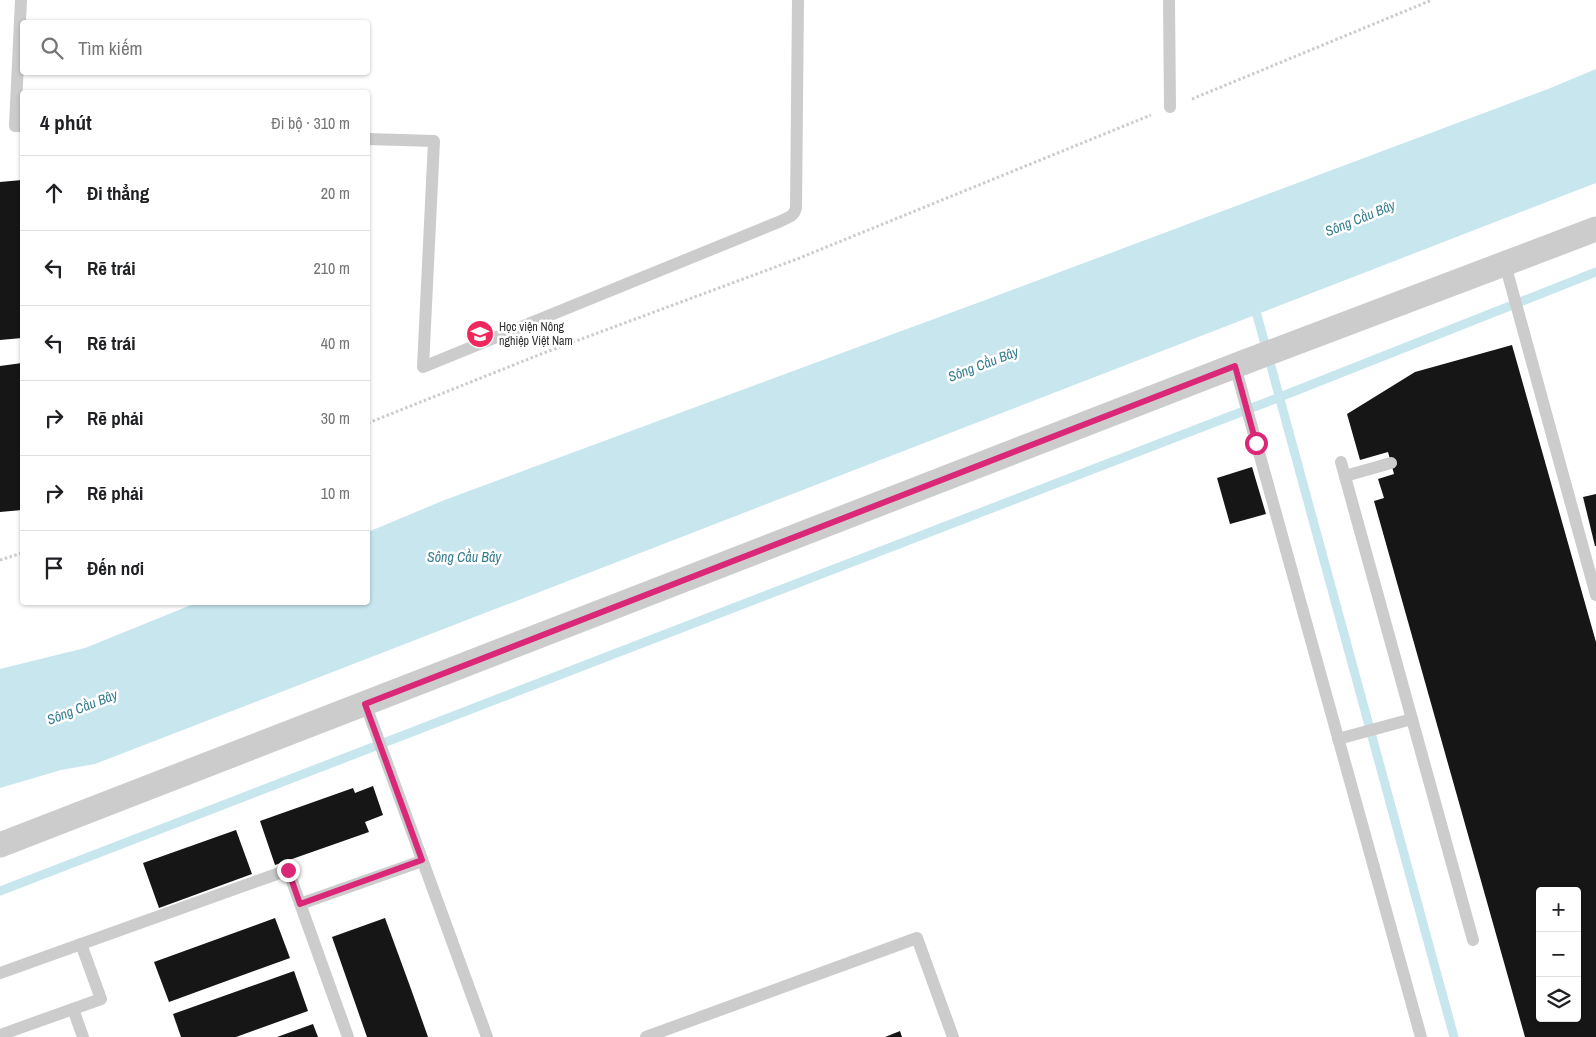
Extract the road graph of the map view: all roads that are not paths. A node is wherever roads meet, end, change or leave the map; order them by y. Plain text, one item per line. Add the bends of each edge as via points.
1 (21, 0) edge
2 (798, 0) edge
3 (1169, 0) edge
4 (20, 20) edge
5 (20, 21) edge
6 (1170, 108) road end
7 (20, 126) edge
8 (370, 139) edge
9 (1596, 229) edge
10 (1507, 273) junction
11 (1236, 366) junction
12 (1547, 418) junction
13 (1534, 422) dead end
14 (1341, 462) dead end
15 (1391, 463) dead end
16 (1345, 476) junction
17 (1596, 595) edge
18 (368, 711) junction
19 (1412, 719) junction
20 (1338, 739) junction
21 (0, 845) edge
22 (422, 860) junction
23 (300, 904) junction
24 (1473, 940) dead end
25 (81, 944) junction
26 (0, 973) edge
27 (73, 1009) junction
28 (0, 1035) edge
29 (83, 1037) edge
30 (348, 1037) edge
31 (487, 1037) edge
32 (646, 1037) edge
33 (953, 1037) edge
34 (1421, 1037) edge

1 - 4 lane
2 - 8 lane via 794,213 423,367 434,141
3 - 6 lane
5 - 7 lane via 15,126
9 - 10 street
10 - 11 street via 1325,332
10 - 12 lane
11 - 18 street
11 - 20 lane
12 - 13 lane
12 - 17 lane
14 - 16 lane
15 - 16 lane
16 - 19 lane
18 - 21 street
18 - 22 lane
19 - 20 lane
19 - 24 lane
20 - 34 lane
22 - 23 lane
22 - 31 lane
23 - 25 lane via 288,870
23 - 30 lane
25 - 26 lane
25 - 27 lane via 101,999
27 - 28 lane
27 - 29 lane
32 - 33 lane via 918,938

